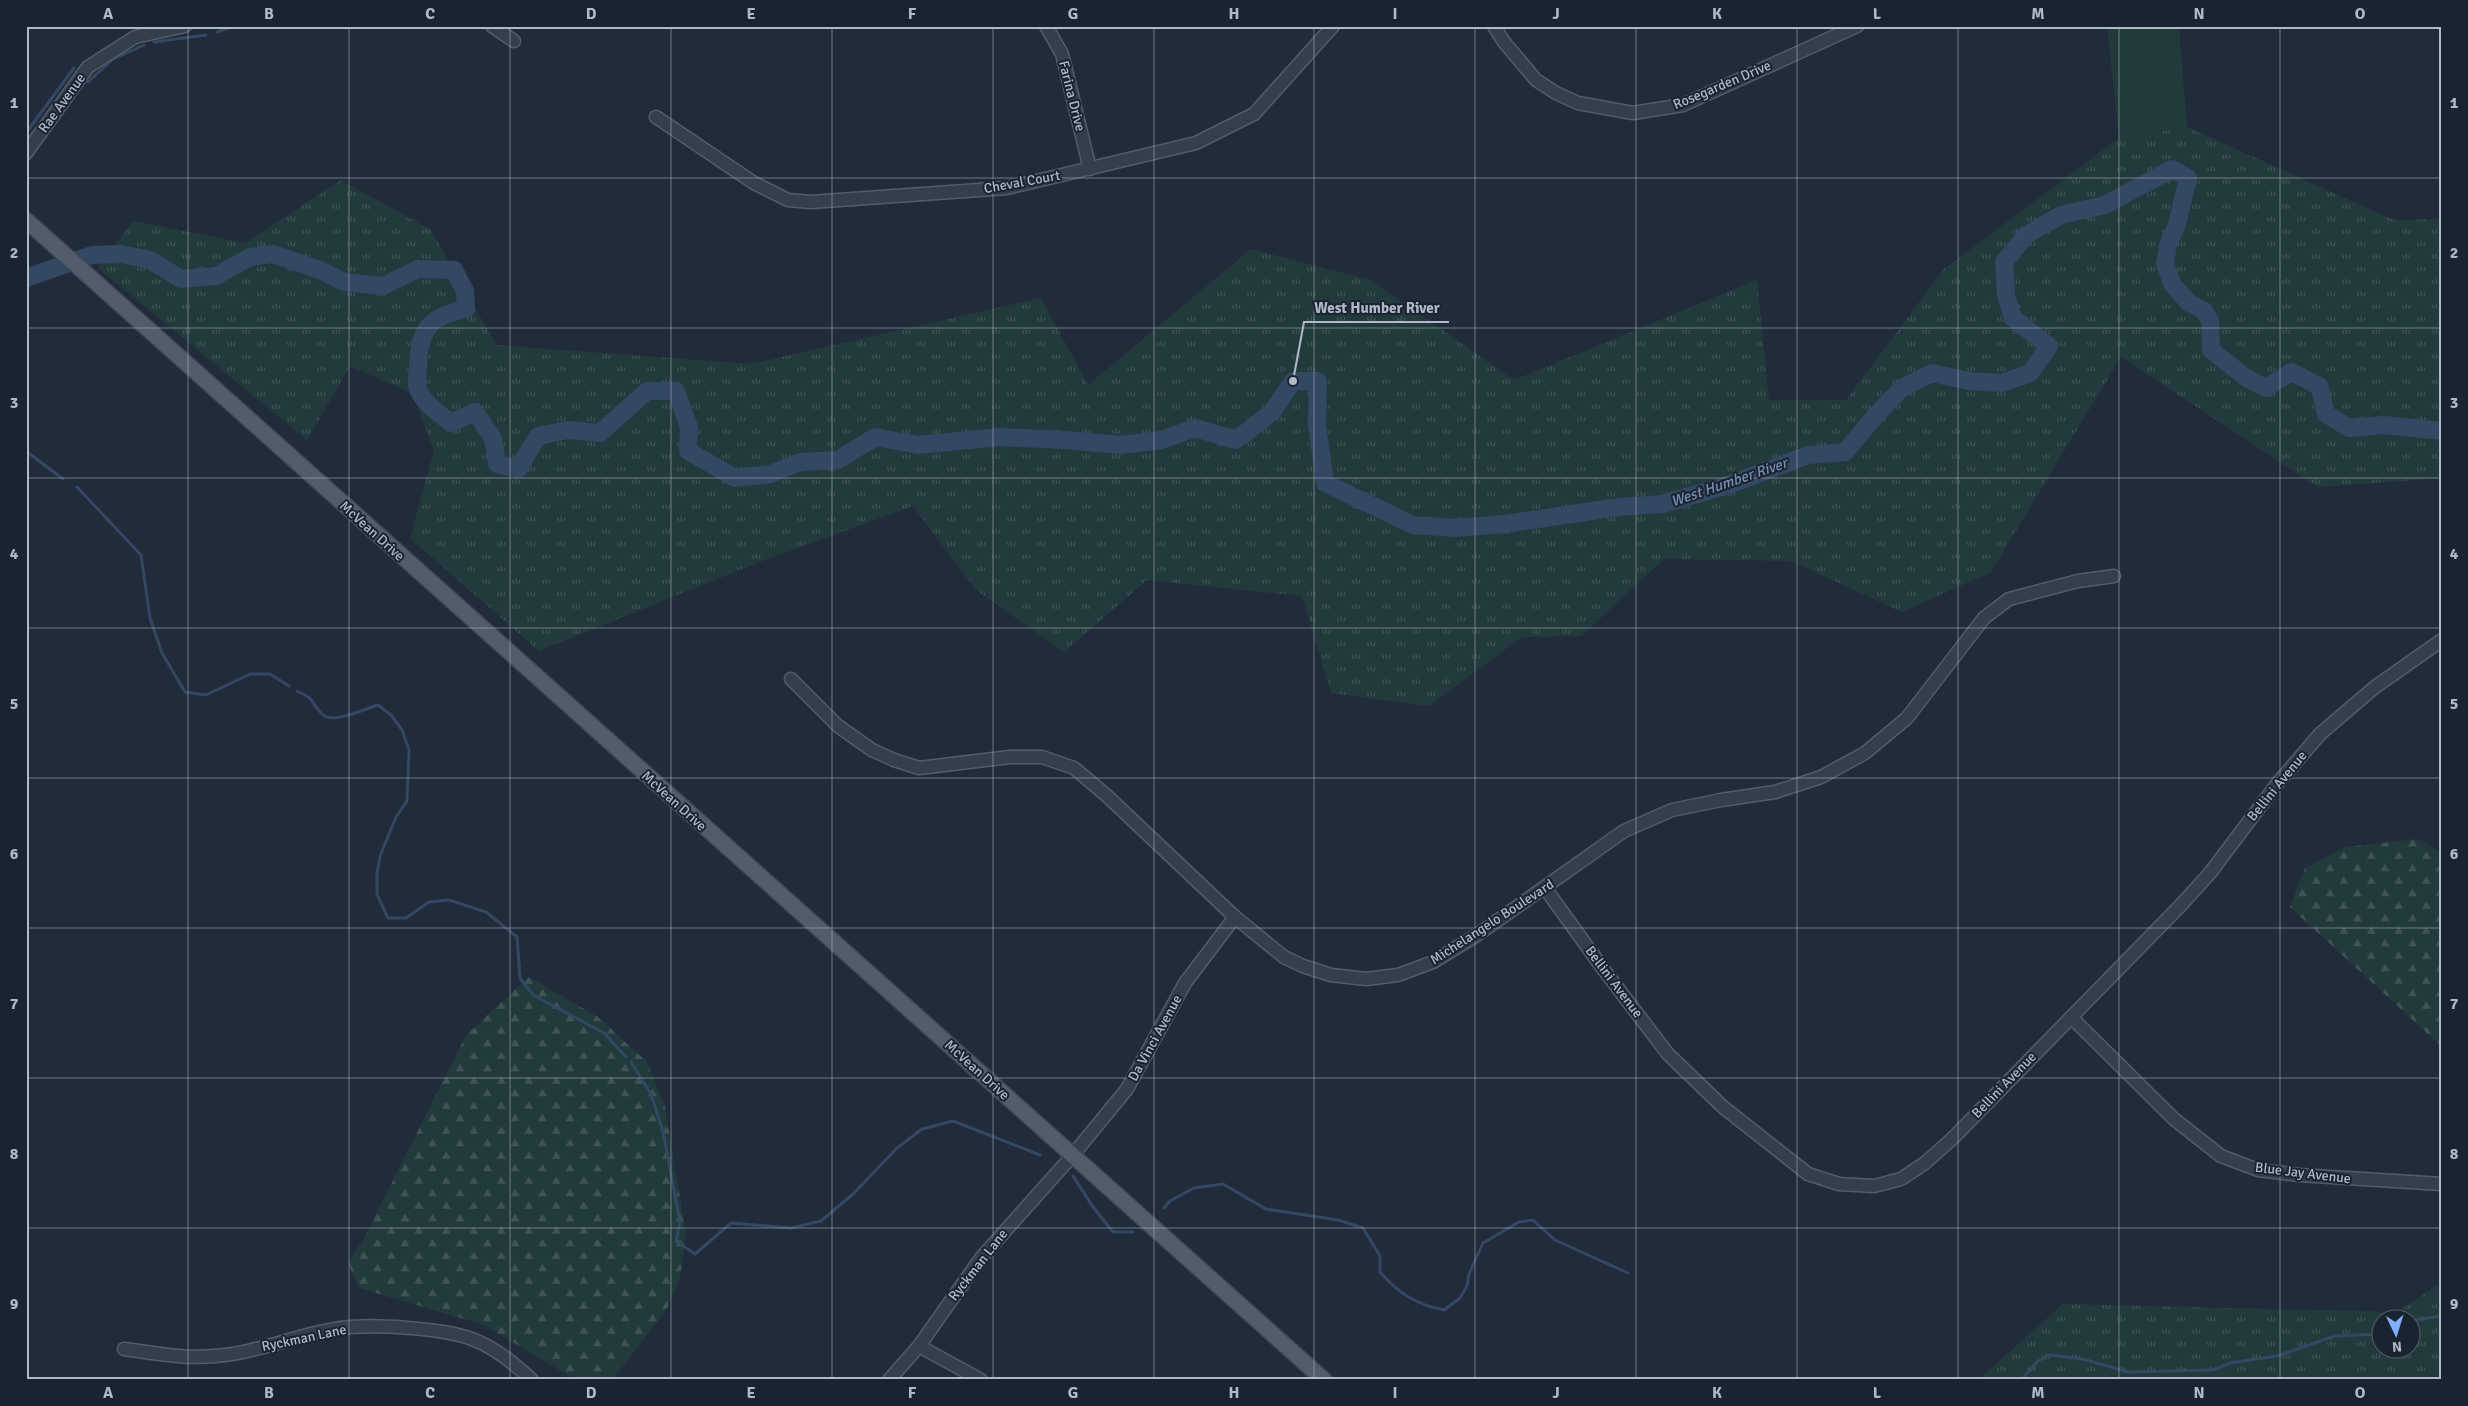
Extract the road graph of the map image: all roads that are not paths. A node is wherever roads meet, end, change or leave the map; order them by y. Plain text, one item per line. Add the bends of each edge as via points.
1 (185, 26) edge
2 (492, 26) edge
3 (1046, 26) edge
4 (1333, 26) edge
5 (1494, 26) edge
6 (1857, 26) edge
7 (514, 41) dead end
8 (656, 116) dead end
9 (26, 152) edge
10 (1090, 169) junction
11 (26, 220) edge
12 (2114, 576) dead end
13 (2442, 640) edge
14 (791, 679) dead end
15 (1546, 888) junction
16 (1235, 918) junction
17 (2071, 1017) junction
18 (1072, 1156) junction
19 (2442, 1184) edge
20 (918, 1346) junction
21 (124, 1349) dead end
22 (532, 1380) edge
23 (889, 1380) edge
24 (981, 1380) edge
25 (1324, 1380) edge

1 - 9 street, Rae Avenue via 135,37 88,67
2 - 7 street
3 - 10 street, Farina Drive via 1062,54
4 - 10 street, Cheval Court via 1254,114 1196,143
5 - 6 street, Rosegarden Drive via 1536,80 1556,93 1578,103 1633,114 1683,105
8 - 10 street, Cheval Court via 754,183 788,200 811,202 1007,188
11 - 18 main road, McVean Drive
12 - 15 street, Michelangelo Boulevard via 2078,581 2009,600 1984,618 1906,718 1865,752 1821,777 1776,792 1672,810 1624,831
13 - 17 street, Bellini Avenue via 2375,687 2320,734 2277,784 2210,873
14 - 16 street, Michelangelo Boulevard via 838,726 872,750 919,768 1010,757 1042,757 1074,768
15 - 16 street, Michelangelo Boulevard via 1433,962 1390,976 1331,975 1303,966 1284,957
15 - 17 street, Bellini Avenue via 1668,1054 1723,1107 1776,1151 1808,1174 1839,1184 1874,1186 1901,1179 1925,1163
16 - 18 street, Da Vinci Avenue via 1185,983 1127,1089
17 - 19 street, Blue Jay Avenue via 2174,1119 2221,1156 2258,1170
18 - 20 street, Ryckman Lane via 981,1258
18 - 25 main road, McVean Drive
20 - 23 street, Ryckman Lane
20 - 24 street
21 - 22 street, Ryckman Lane via 186,1357 216,1356 340,1328 370,1326 446,1333 473,1339 514,1364

